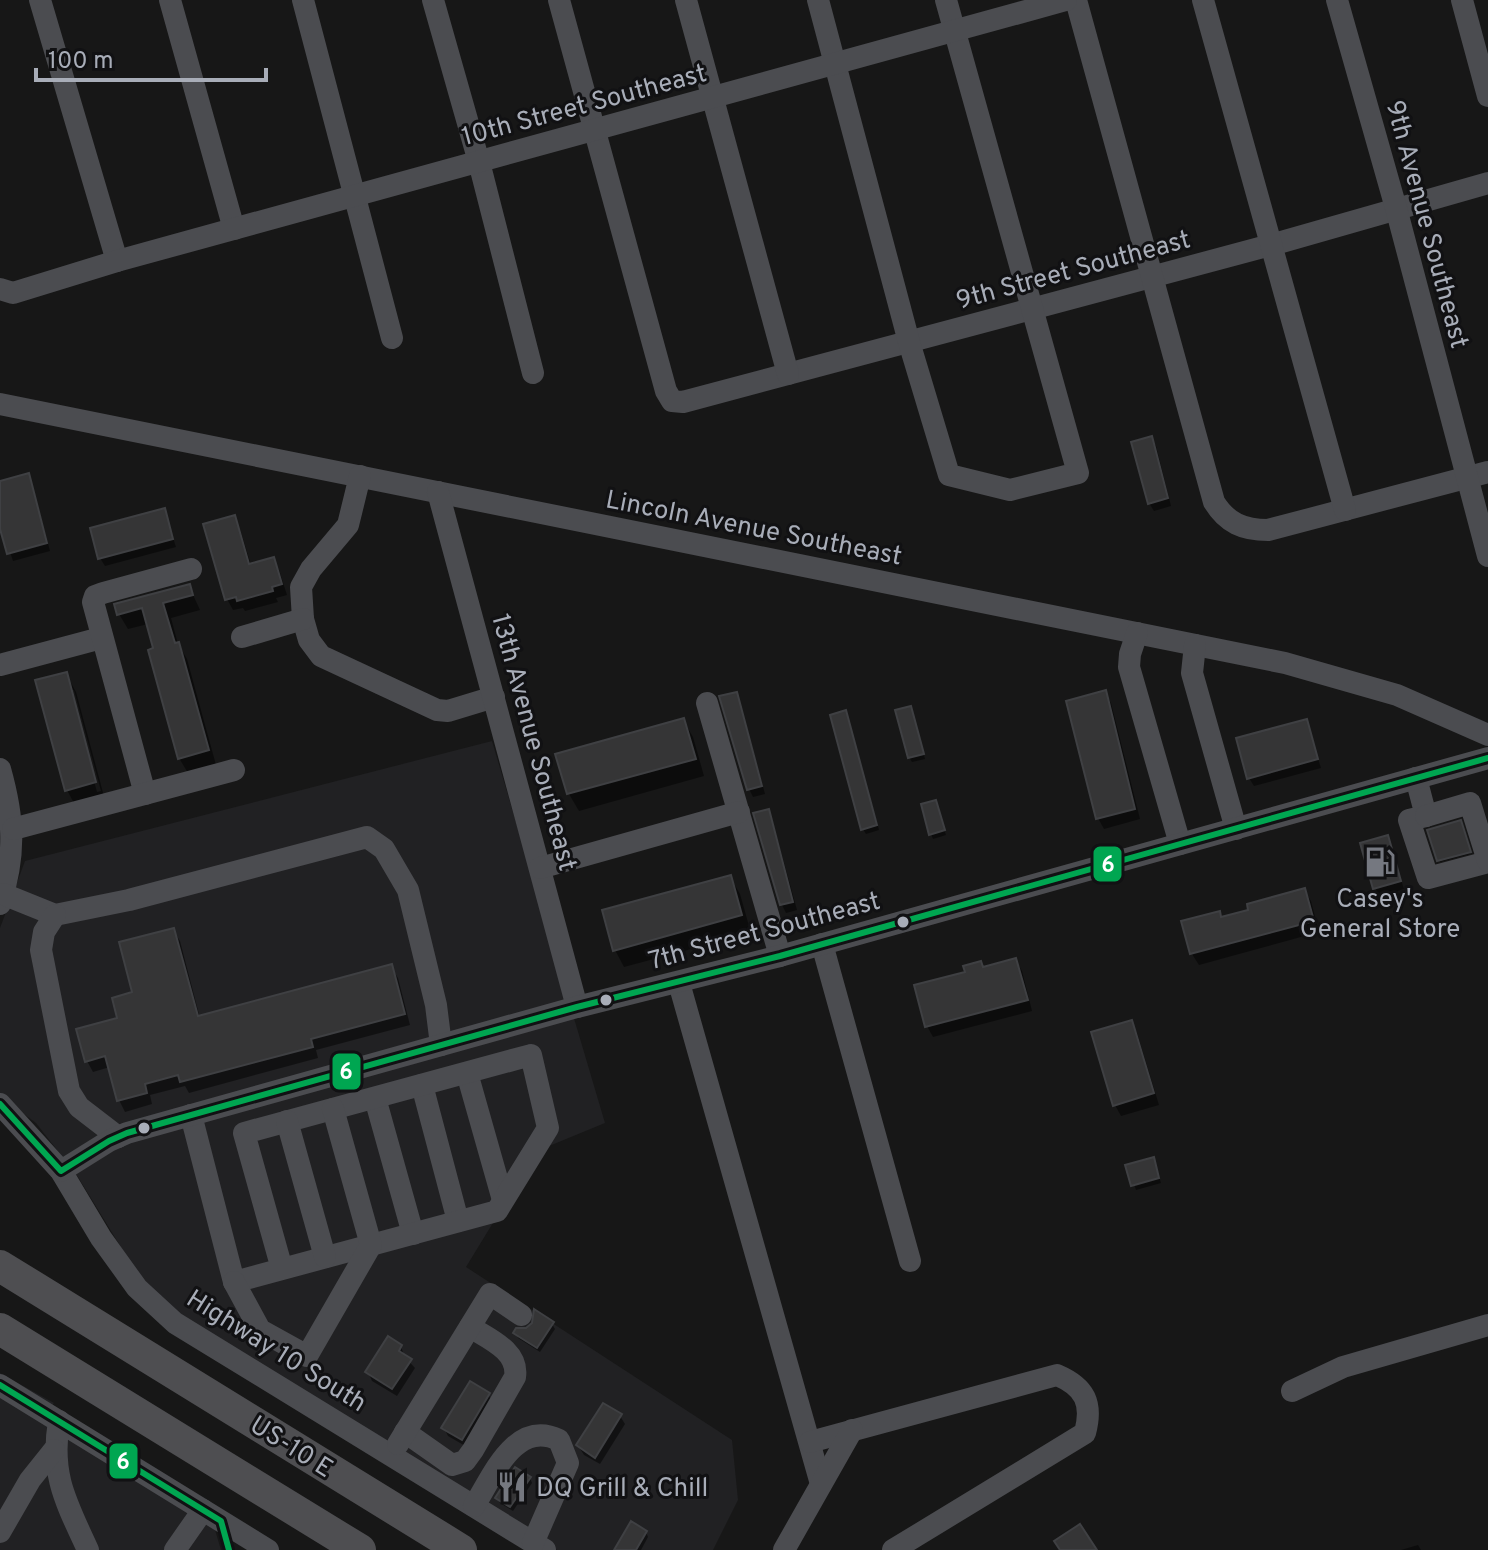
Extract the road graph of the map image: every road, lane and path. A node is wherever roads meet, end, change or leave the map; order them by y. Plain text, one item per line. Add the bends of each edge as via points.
1 (40, 0) edge
2 (170, 0) edge
3 (303, 0) edge
4 (433, 0) edge
5 (559, 0) edge
6 (686, 0) edge
7 (818, 0) edge
8 (946, 0) edge
9 (1066, 0) edge
10 (1076, 0) edge
11 (1203, 0) edge
12 (1337, 0) edge
13 (1462, 0) edge
14 (954, 31) junction
15 (835, 64) junction
16 (1488, 96) edge
17 (712, 97) junction
18 (593, 130) junction
19 (479, 162) junction
20 (1488, 183) edge
21 (354, 196) junction
22 (1396, 208) junction
23 (234, 229) junction
24 (1271, 245) junction
25 (117, 261) junction
26 (1152, 277) junction
27 (0, 289) edge
28 (1034, 308) junction
29 (392, 338) dead end
30 (909, 342) junction
31 (533, 373) dead end
32 (788, 374) junction
33 (0, 404) edge
34 (1477, 474) edge
35 (360, 476) junction
36 (438, 492) junction
37 (1345, 510) junction
38 (1488, 556) edge
39 (191, 569) dead end
40 (303, 619) junction
41 (1137, 633) junction
42 (242, 637) dead end
43 (101, 638) junction
44 (1195, 645) junction
45 (0, 665) edge
46 (494, 697) junction
47 (707, 703) dead end
48 (1488, 735) edge
49 (1488, 758) edge
50 (0, 769) edge
51 (234, 770) dead end
52 (1416, 778) junction
53 (145, 794) junction
54 (739, 812) junction
55 (1426, 816) junction
56 (13, 829) junction
57 (1236, 829) junction
58 (1180, 844) junction
59 (1488, 861) edge
60 (540, 868) junction
61 (2, 899) edge
62 (55, 915) junction
63 (822, 944) junction
64 (780, 956) junction
65 (679, 983) junction
66 (577, 1007) junction
67 (441, 1045) junction
68 (467, 1073) junction
69 (422, 1085) junction
70 (375, 1098) junction
71 (0, 1104) edge
72 (333, 1109) junction
73 (191, 1115) junction
74 (287, 1121) junction
75 (118, 1137) junction
76 (61, 1171) junction
77 (503, 1200) junction
78 (458, 1221) junction
79 (413, 1234) junction
80 (371, 1245) junction
81 (325, 1257) junction
82 (910, 1261) dead end
83 (0, 1266) edge
84 (282, 1269) junction
85 (234, 1282) junction
86 (521, 1315) dead end
87 (1488, 1325) edge
88 (470, 1327) junction
89 (0, 1329) edge
90 (0, 1385) edge
91 (1292, 1391) dead end
92 (59, 1421) junction
93 (852, 1430) junction
94 (405, 1432) junction
95 (810, 1442) junction
96 (54, 1450) junction
97 (391, 1455) junction
98 (821, 1484) junction
99 (474, 1506) junction
100 (212, 1516) junction
101 (0, 1532) edge
102 (539, 1546) edge
103 (88, 1550) edge
104 (175, 1550) edge
105 (229, 1550) edge
106 (268, 1550) edge
107 (360, 1550) edge
108 (461, 1550) edge
109 (784, 1550) edge
110 (893, 1550) edge

1 - 25 street
2 - 23 street
3 - 21 street
4 - 19 street
5 - 18 street
6 - 17 street
7 - 15 street
8 - 14 street
9 - 14 street, 10th Street Southeast
10 - 26 street
11 - 24 street
12 - 22 street, 9th Avenue Southeast
13 - 16 street
14 - 15 street, 10th Street Southeast
14 - 28 street
15 - 17 street, 10th Street Southeast
15 - 30 street
17 - 18 street, 10th Street Southeast
17 - 32 street
18 - 19 street, 10th Street Southeast
18 - 32 street, 9th Street Southeast via 672,401
19 - 21 street, 10th Street Southeast
19 - 31 street
20 - 22 street, 9th Street Southeast
21 - 23 street, 10th Street Southeast
21 - 29 street
22 - 24 street, 9th Street Southeast
22 - 34 street, 9th Avenue Southeast
23 - 25 street, 10th Street Southeast
24 - 26 street, 9th Street Southeast
24 - 37 street
25 - 27 street, 10th Street Southeast via 13,293
26 - 28 street, 9th Street Southeast
26 - 37 street via 1222,516 1250,530 1268,530
28 - 30 street, 9th Street Southeast
28 - 30 street via 1078,473 1010,490 949,475
30 - 32 street, 9th Street Southeast
33 - 35 street, Lincoln Avenue Southeast
34 - 37 street
34 - 38 street, 9th Avenue Southeast
35 - 36 street, Lincoln Avenue Southeast
35 - 40 street via 348,525 301,587
36 - 41 street, Lincoln Avenue Southeast
36 - 46 street, 13th Avenue Southeast
39 - 43 street via 95,596
40 - 42 street
40 - 46 street via 321,656 437,710
41 - 44 street, Lincoln Avenue Southeast
41 - 58 street via 1129,667
43 - 45 street
43 - 53 street
44 - 48 street, Lincoln Avenue Southeast via 1351,679
44 - 57 street via 1192,673
46 - 60 street, 13th Avenue Southeast
47 - 54 street
49 - 52 street, 7th Street Southeast
50 - 56 street
51 - 53 street
52 - 55 street
52 - 57 street, 7th Street Southeast
53 - 56 street
54 - 60 street
54 - 64 street
55 - 59 street via 1470,803
55 - 59 street via 1409,820 1428,878
56 - 61 street
57 - 58 street, 7th Street Southeast
58 - 63 street, 7th Street Southeast
60 - 66 street, 13th Avenue Southeast
61 - 62 street
62 - 67 street via 367,837 384,849 408,890
62 - 75 street via 41,950 69,1091 79,1107
63 - 64 street, 7th Street Southeast
63 - 82 street
64 - 65 street, 7th Street Southeast
65 - 66 street, 7th Street Southeast
65 - 95 street
66 - 67 street, 7th Street Southeast
67 - 73 street, 7th Street Southeast
68 - 69 street
68 - 77 street
68 - 77 street via 531,1055 548,1128
69 - 70 street
69 - 78 street
70 - 72 street
70 - 79 street
71 - 76 street, Highway 10 South
72 - 74 street
72 - 80 street
73 - 75 street, 7th Street Southeast
73 - 85 street
74 - 81 street
74 - 84 street via 244,1133
75 - 76 street, 7th Street Southeast
76 - 97 street, Highway 10 South via 137,1288 175,1323
77 - 78 street via 497,1211
78 - 79 street
79 - 80 street
80 - 81 street
80 - 85 street via 307,1356 260,1330
81 - 84 street
83 - 108 highway, US-10 E
84 - 85 street
86 - 88 street via 490,1294
87 - 91 street via 1343,1367
88 - 94 street
88 - 94 street via 512,1356 516,1371 473,1450 465,1461 452,1465
89 - 107 highway
90 - 92 street
92 - 96 street
92 - 100 street
93 - 95 street
93 - 98 street
93 - 110 street via 1057,1375 1085,1396 1090,1415 1085,1433
94 - 97 street
95 - 98 street
96 - 101 street
96 - 103 street via 65,1499
97 - 99 street, Highway 10 South
98 - 109 street
99 - 102 street, Highway 10 South
99 - 102 street via 510,1447 534,1435 559,1440 568,1463
100 - 104 street
100 - 105 street
100 - 106 street

